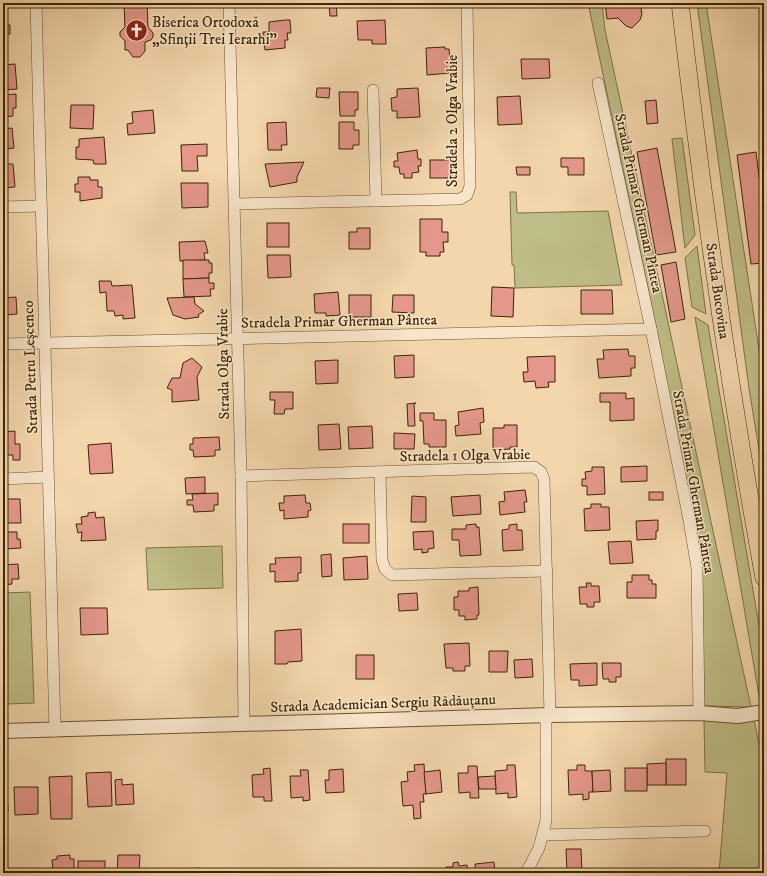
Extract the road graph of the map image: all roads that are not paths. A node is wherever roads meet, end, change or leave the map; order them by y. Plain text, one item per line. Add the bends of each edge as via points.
1 (36, 3) edge
2 (229, 3) edge
3 (467, 3) edge
4 (680, 3) edge
5 (598, 83) dead end
6 (373, 90) dead end
7 (376, 201) junction
8 (235, 204) junction
9 (41, 206) junction
10 (3, 207) edge
11 (651, 330) junction
12 (238, 338) junction
13 (45, 343) junction
14 (3, 344) edge
15 (380, 472) junction
16 (241, 476) junction
17 (48, 478) junction
18 (3, 479) edge
19 (547, 571) junction
20 (764, 578) edge
21 (764, 712) edge
22 (699, 713) junction
23 (548, 715) junction
24 (244, 724) junction
25 (3, 731) edge
26 (54, 731) junction
27 (705, 831) dead end
28 (543, 835) junction
29 (526, 873) edge

1 - 9 street, Strada Petru Leșcenco
2 - 8 street, Strada Olga Vrabie
3 - 7 street, Stradela 2 Olga Vrabie via 467,195 460,199
4 - 20 main road, Strada Bucovina via 693,117 725,344
5 - 11 street, Strada Primar Gherman Pîntea
6 - 7 street
7 - 8 street, Stradela 2 Olga Vrabie
8 - 12 street, Strada Olga Vrabie
9 - 10 street
9 - 13 street, Strada Petru Leșcenco
11 - 12 street, Stradela Primar Gherman Pântea
11 - 22 street, Strada Primar Gherman Pântea via 697,568
12 - 13 street, Stradela Primar Gherman Pântea
12 - 16 street, Strada Olga Vrabie
13 - 14 street, Stradela Primar Gherman Pântea
13 - 17 street, Strada Petru Leșcenco
15 - 16 street, Stradela 1 Olga Vrabie
15 - 19 street via 382,560 385,569 392,575
15 - 19 street, Stradela 1 Olga Vrabie via 534,467 538,469 544,479
16 - 24 street, Strada Olga Vrabie
17 - 18 street
17 - 26 street, Strada Petru Leșcenco
19 - 23 street, Stradela 1 Olga Vrabie
21 - 22 street, Strada Academician Sergiu Rădăuțanu via 738,716
22 - 23 street, Strada Academician Sergiu Rădăuțanu
23 - 24 street, Strada Academician Sergiu Rădăuțanu
23 - 28 street, Stradela 1 Olga Vrabie via 546,821
24 - 26 street, Strada Academician Sergiu Rădăuțanu
25 - 26 street, Strada Academician Sergiu Rădăuțanu
27 - 28 street
28 - 29 street, Stradela 1 Olga Vrabie

